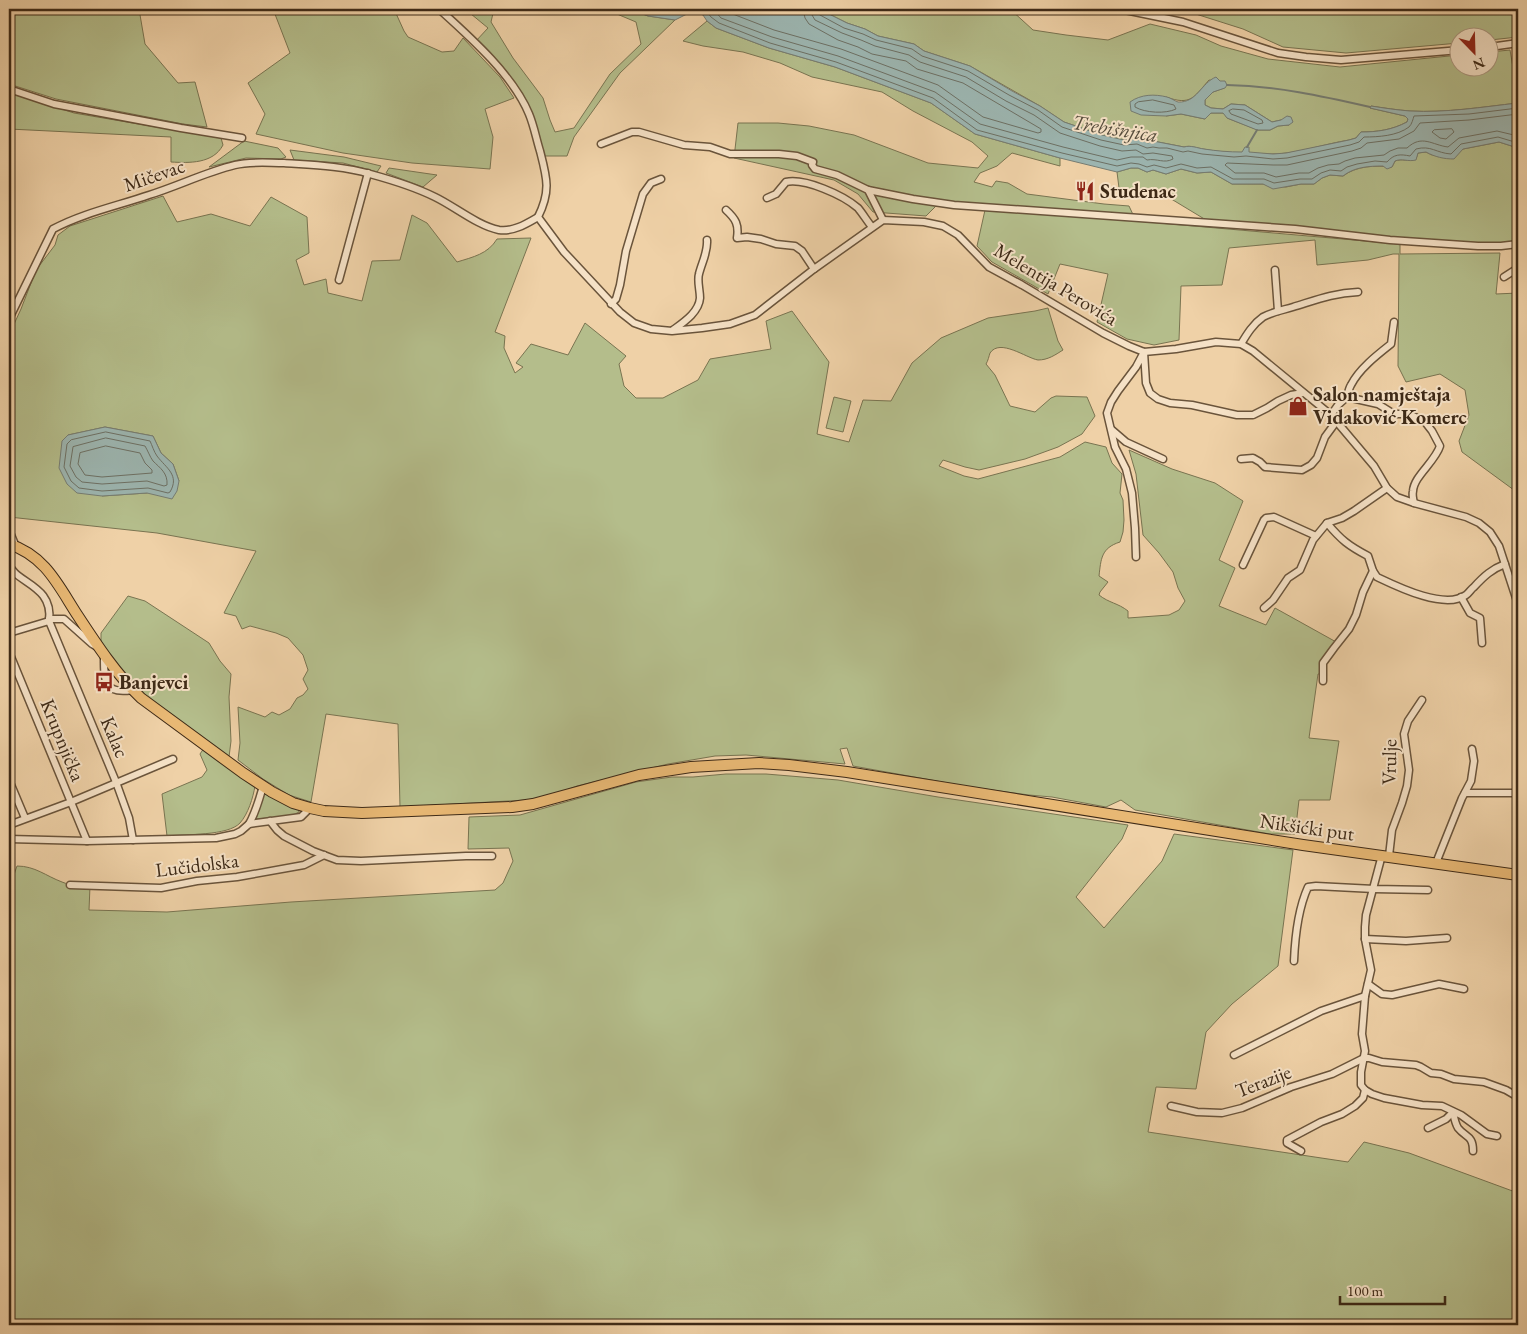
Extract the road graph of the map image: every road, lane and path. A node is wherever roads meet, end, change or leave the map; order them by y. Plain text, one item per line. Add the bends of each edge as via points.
1 (440, 9) edge
2 (1120, 9) edge
3 (1518, 43) edge
4 (1500, 46) edge
5 (1450, 51) edge
6 (9, 89) edge
7 (242, 138) dead end
8 (601, 144) dead end
9 (368, 173) junction
10 (661, 179) dead end
11 (868, 190) junction
12 (767, 198) dead end
13 (726, 210) dead end
14 (538, 217) junction
15 (883, 220) junction
16 (872, 227) junction
17 (707, 240) dead end
18 (1518, 244) edge
19 (1518, 268) edge
20 (814, 269) junction
21 (1275, 270) dead end
22 (1504, 277) dead end
23 (339, 280) dead end
24 (1358, 292) dead end
25 (611, 304) junction
26 (1278, 311) junction
27 (9, 319) edge
28 (1394, 322) dead end
29 (672, 331) junction
30 (1241, 344) junction
31 (1144, 352) junction
32 (1303, 393) junction
33 (1347, 397) junction
34 (1330, 415) junction
35 (1336, 422) junction
36 (1111, 429) junction
37 (1163, 459) dead end
38 (1241, 459) dead end
39 (1387, 488) junction
40 (1414, 503) junction
41 (1327, 523) junction
42 (9, 530) edge
43 (1316, 536) junction
44 (12, 545) edge
45 (1136, 557) dead end
46 (9, 561) edge
47 (1505, 564) junction
48 (1243, 566) dead end
49 (1373, 571) junction
50 (1461, 597) junction
51 (1518, 604) edge
52 (1264, 608) dead end
53 (49, 620) junction
54 (9, 634) edge
55 (1482, 643) dead end
56 (9, 652) edge
57 (102, 652) junction
58 (1323, 681) dead end
59 (132, 690) junction
60 (1422, 700) dead end
61 (1472, 749) dead end
62 (172, 759) dead end
63 (9, 780) edge
64 (116, 782) junction
65 (262, 786) junction
66 (1465, 793) junction
67 (1518, 793) edge
68 (71, 802) junction
69 (310, 808) junction
70 (25, 818) junction
71 (270, 821) junction
72 (249, 824) junction
73 (9, 825) edge
74 (9, 839) edge
75 (133, 840) junction
76 (87, 841) junction
77 (324, 855) junction
78 (1385, 855) junction
79 (492, 856) dead end
80 (1436, 863) junction
81 (1518, 875) edge
82 (70, 885) dead end
83 (1374, 889) junction
84 (1428, 890) dead end
85 (1447, 938) dead end
86 (1365, 939) junction
87 (1294, 961) dead end
88 (1368, 984) junction
89 (1464, 989) dead end
90 (1365, 996) junction
91 (1234, 1055) dead end
92 (1364, 1058) junction
93 (1365, 1090) junction
94 (1518, 1097) edge
95 (1170, 1106) dead end
96 (1453, 1112) junction
97 (1428, 1128) dead end
98 (1497, 1136) dead end
99 (1301, 1151) dead end
100 (1472, 1151) dead end

1 - 14 street via 504,75 528,113 546,183 547,194
2 - 5 street via 1182,22 1278,52 1306,57 1350,60
3 - 4 street
6 - 7 street via 54,104
8 - 11 street via 639,132 684,146 710,147 730,154 797,156 813,162 815,169 837,175
9 - 14 street, Mičevac via 419,190 486,226 500,230 525,225
9 - 23 street
9 - 27 street, Mičevac via 314,165 249,162 67,221 52,229
10 - 25 street via 651,183 643,194 616,299
11 - 15 street
11 - 18 street via 954,204 1295,229 1400,241
12 - 16 street via 776,194 786,182 794,180 845,200 862,213
13 - 20 street via 738,228 737,238 795,246
14 - 25 street via 564,252
15 - 16 street
15 - 31 street, Melentija Perovića via 943,226 958,235 989,267 1103,333
16 - 20 street
17 - 29 street via 698,276 698,308
19 - 22 street
20 - 29 street via 755,315 730,324
21 - 26 street
24 - 26 street via 1341,293
25 - 29 street via 634,323
26 - 30 street via 1263,317
28 - 33 street via 1391,344 1351,385
30 - 31 street, Melentija Perovića via 1216,342
30 - 32 street
31 - 32 street via 1146,383 1150,393 1170,403 1253,415 1291,395
31 - 36 street via 1111,402 1107,413
32 - 34 street
33 - 34 street
33 - 40 street via 1378,404 1394,414 1413,416 1425,422 1432,431 1440,446 1412,489
34 - 35 street
35 - 38 street via 1325,437 1317,458 1302,470 1265,467 1253,458
35 - 39 street via 1374,466
36 - 37 street via 1126,442
36 - 45 street via 1132,493
39 - 40 street via 1397,497
39 - 41 street via 1354,511
40 - 47 street via 1479,523 1499,546
41 - 43 street
41 - 49 street via 1344,542 1368,556
42 - 44 street
43 - 48 street via 1274,517 1266,518
43 - 52 street via 1300,570 1288,578
44 - 46 street
44 - 57 main road, Nikšićki put via 34,557 51,572
46 - 53 street, Kalac via 15,573 37,587 48,607
47 - 50 street via 1486,574
47 - 51 street
49 - 50 street via 1377,577 1424,597 1436,600
49 - 58 street via 1349,629 1323,664
50 - 55 street via 1470,613 1480,618
53 - 54 street
53 - 57 street via 64,619
53 - 64 street, Kalac
56 - 68 street, Krupnjička
57 - 59 main road, Nikšićki put
57 - 59 street via 108,686 118,691
59 - 65 main road, Nikšićki put
60 - 78 street, Vrulje via 1408,721 1404,734 1409,770 1407,786
61 - 66 street via 1471,781
62 - 64 street
63 - 70 street
64 - 68 street
64 - 75 street, Kalac
65 - 69 main road, Nikšićki put via 293,803
65 - 72 street
66 - 67 street
66 - 80 street
68 - 70 street
68 - 76 street, Krupnjička
69 - 71 street via 301,817
69 - 78 main road, Nikšićki put via 362,813 512,807 655,772 711,765 789,764
70 - 73 street
71 - 72 street
71 - 77 street via 284,836
72 - 75 street via 235,834 216,838
74 - 76 street
75 - 76 street
77 - 79 street via 338,860 361,861
77 - 82 street, Lučidolska via 304,865 161,888
78 - 80 main road, Nikšićki put
78 - 83 street
80 - 81 main road, Nikšićki put
83 - 84 street
83 - 86 street via 1366,916
83 - 87 street via 1308,887 1297,928
85 - 86 street
86 - 88 street via 1371,970
88 - 89 street via 1387,995 1439,984
88 - 90 street
90 - 91 street, Terazije via 1320,1012
90 - 92 street
92 - 93 street via 1361,1085
92 - 94 street via 1421,1066 1431,1073 1454,1079 1484,1082
92 - 95 street, Terazije via 1332,1074 1222,1113
93 - 96 street via 1384,1098 1442,1106
93 - 99 street via 1356,1106 1287,1140
96 - 97 street
96 - 98 street via 1487,1134
96 - 100 street via 1458,1128 1473,1143

